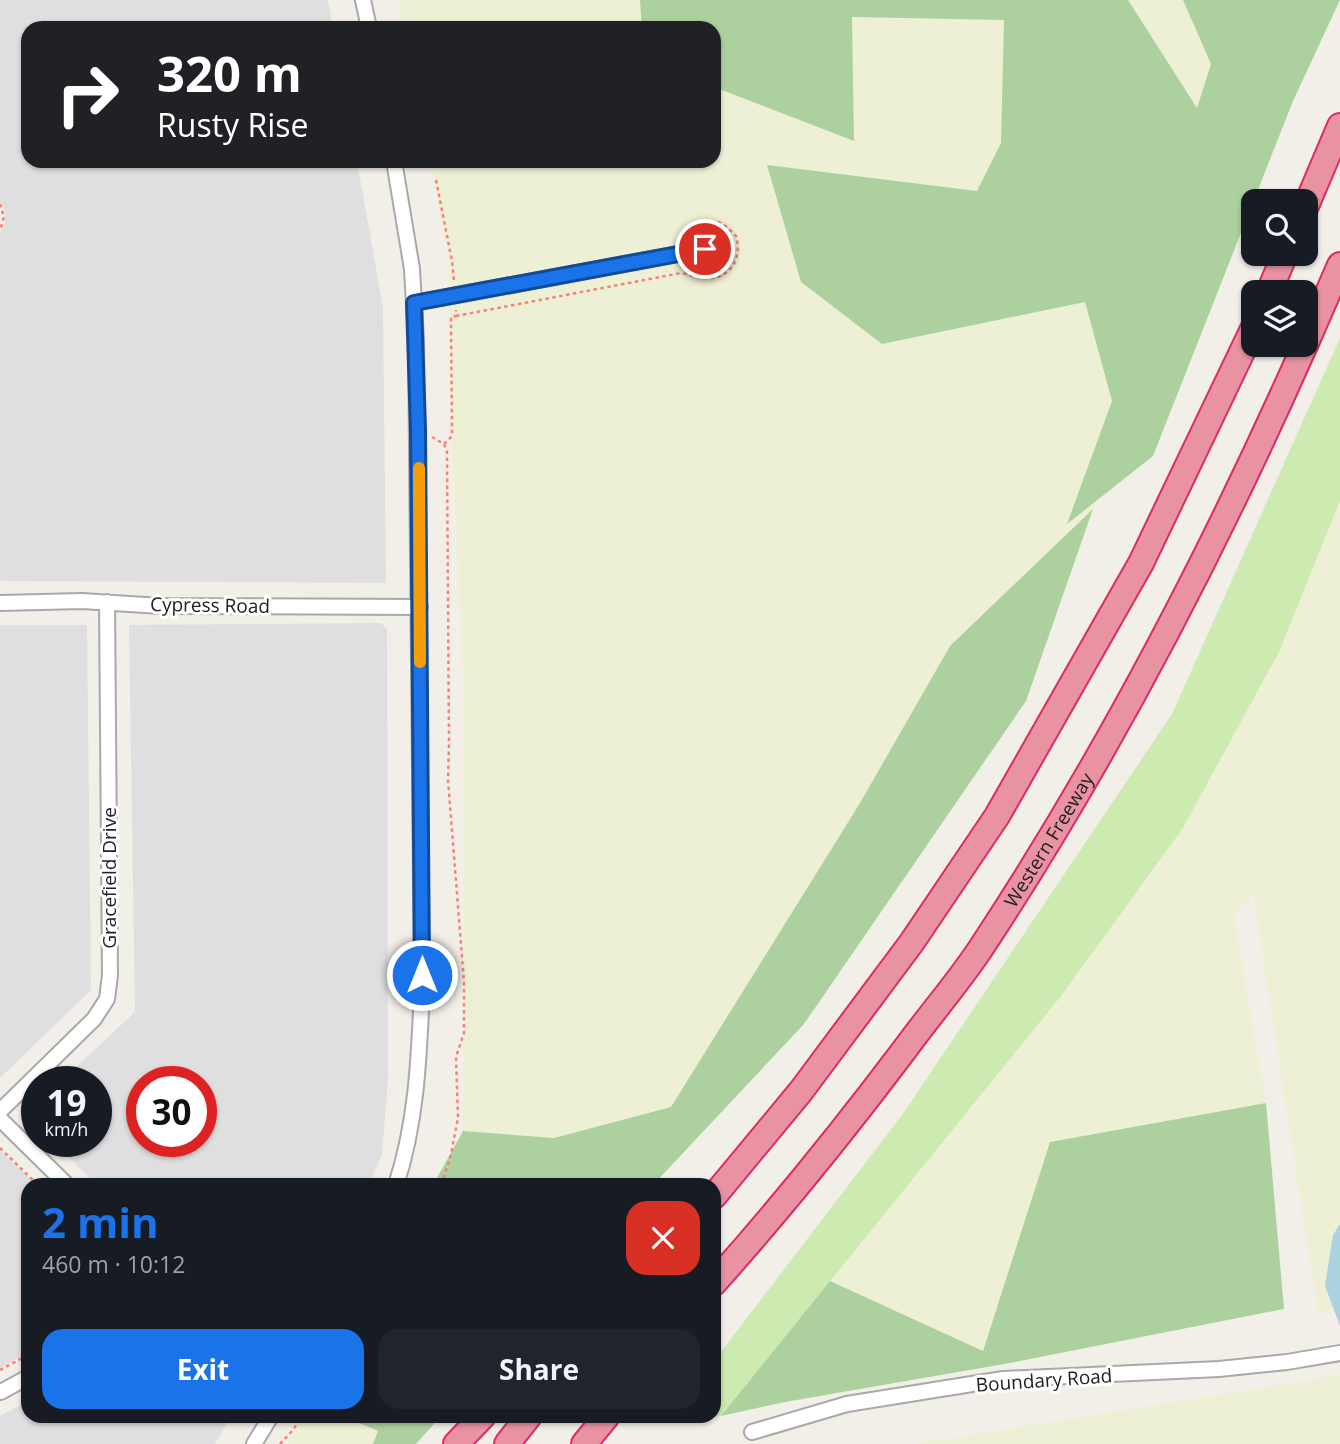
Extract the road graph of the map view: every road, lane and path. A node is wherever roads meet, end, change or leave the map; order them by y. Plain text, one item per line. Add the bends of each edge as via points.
1 (363, 0) edge
2 (368, 21) edge
3 (1340, 126) edge
4 (395, 168) edge
5 (436, 180) dead end
6 (1313, 189) edge
7 (0, 204) edge
8 (0, 231) edge
9 (705, 249) dead end
10 (1340, 265) edge
11 (456, 295) junction
12 (414, 303) junction
13 (1318, 315) edge
14 (1241, 354) edge
15 (1299, 357) edge
16 (418, 429) junction
17 (444, 444) junction
18 (107, 602) junction
19 (0, 603) edge
20 (420, 607) junction
21 (0, 1111) edge
22 (0, 1119) edge
23 (763, 1139) junction
24 (0, 1148) edge
25 (31, 1178) edge
26 (60, 1178) edge
27 (398, 1178) edge
28 (443, 1178) edge
29 (721, 1179) edge
30 (721, 1188) edge
31 (721, 1275) edge
32 (1340, 1353) edge
33 (21, 1359) edge
34 (0, 1370) edge
35 (21, 1381) edge
36 (1, 1392) edge
37 (267, 1423) edge
38 (298, 1423) edge
39 (476, 1423) edge
40 (524, 1423) edge
41 (601, 1423) edge
42 (620, 1423) edge
43 (752, 1432) dead end
44 (254, 1444) edge
45 (280, 1444) edge
46 (456, 1444) edge
47 (507, 1444) edge
48 (584, 1444) edge
49 (606, 1444) edge

1 - 2 street
3 - 6 highway
4 - 12 street
5 - 11 path
7 - 8 path via 4,217
9 - 11 street
10 - 13 highway, Western Freeway
11 - 12 street
11 - 17 path via 456,316 451,317 452,436
12 - 16 street
14 - 23 highway via 1141,563 997,816 912,942
15 - 31 highway, Western Freeway via 1159,649 1033,865 978,952 858,1110 778,1213
16 - 17 path
16 - 20 street
17 - 28 path via 448,780 464,1034 456,1057 458,1118
18 - 19 street, Cypress Road
18 - 20 street, Cypress Road
18 - 21 street, Gracefield Drive via 108,994 89,1026
20 - 27 street via 422,989 413,1117
22 - 26 street
23 - 29 highway
23 - 30 highway
24 - 25 path
32 - 43 street, Boundary Road via 1219,1369 1003,1379 848,1404
33 - 34 path
35 - 36 street
37 - 44 street
38 - 45 path
39 - 46 highway
40 - 47 highway
41 - 48 highway
42 - 49 highway

